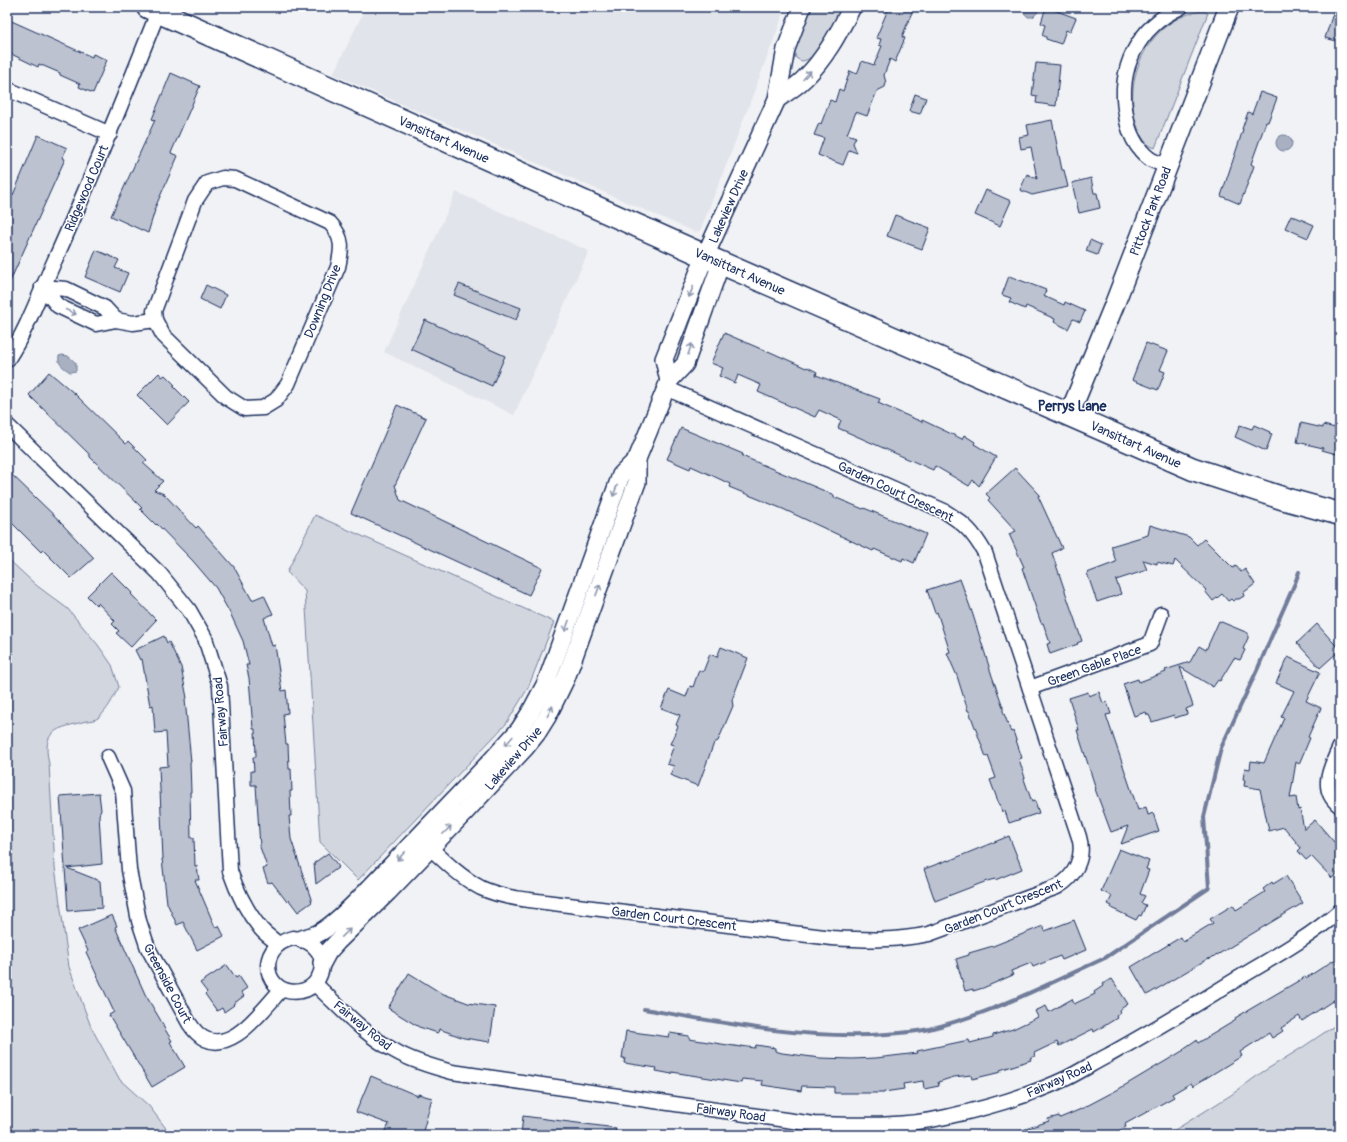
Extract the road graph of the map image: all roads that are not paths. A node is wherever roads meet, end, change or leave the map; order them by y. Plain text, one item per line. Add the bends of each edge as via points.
1 (802, 7) edge
2 (852, 7) edge
3 (1181, 7) edge
4 (1229, 7) edge
5 (155, 9) edge
6 (7, 89) edge
7 (777, 99) junction
8 (110, 134) junction
9 (1167, 166) junction
10 (713, 259) junction
11 (42, 287) junction
12 (155, 320) junction
13 (7, 360) edge
14 (668, 385) junction
15 (1069, 415) junction
16 (7, 425) edge
17 (1340, 514) edge
18 (1161, 614) dead end
19 (1030, 688) junction
20 (1340, 747) edge
21 (108, 757) dead end
22 (1340, 806) edge
23 (424, 843) junction
24 (1340, 911) edge
25 (302, 939) junction
26 (278, 944) junction
27 (322, 963) junction
28 (315, 984) junction
29 (281, 990) junction

1 - 7 street, Lakeview Drive via 786,48
7 -> 2 street, Lakeview Drive via 804,79 818,62 832,44
3 - 9 street via 1163,17 1143,36 1130,59 1124,85 1127,124 1134,139 1151,159
4 - 9 main road, Pittock Park Road
5 - 8 street, Ridgewood Court
5 - 10 main road, Vansittart Avenue
6 - 8 street
7 - 10 street, Lakeview Drive
8 - 11 street, Ridgewood Court
9 - 15 main road, Pittock Park Road
10 - 14 street, Lakeview Drive via 664,359
10 - 15 main road, Vansittart Avenue
11 - 12 street via 58,306 96,324 116,320 133,323
11 - 13 street, Ridgewood Court via 26,326
12 - 12 street, Downing Drive via 163,335 226,397 245,409 263,408 276,400 288,384 338,267 342,250 338,231 330,223 235,179 223,178 207,183 195,201 154,311
14 - 19 street, Garden Court Crescent via 944,511 961,522 975,536 985,553
14 - 23 street, Lakeview Drive via 637,459 637,482 566,678 547,717 525,748
15 - 17 main road, Vansittart Avenue via 1193,469
16 - 26 street, Fairway Road via 160,574 189,610 205,638 220,686 230,871 246,907 262,930
18 - 19 street, Green Gable Place via 1150,644
19 - 23 street, Garden Court Crescent via 1081,843 1078,865 1075,872 1057,887 929,934 880,940 832,938 504,896 465,878
20 - 22 street via 1328,777 1328,789
21 - 29 street, Greenside Court via 123,791 129,870 139,921 148,948 197,1034 218,1042 228,1040 241,1032
23 -> 25 street, Lakeview Drive via 347,911 317,934
27 -> 23 street, Lakeview Drive via 337,942 388,892
24 - 28 street, Fairway Road via 1308,935 1212,995 1067,1078 995,1105 945,1118 907,1123 814,1124 452,1072 394,1051 361,1027
25 - 26 street via 293,938
25 - 27 street via 316,947
26 - 29 street via 269,958 268,966 273,981
27 - 28 street
28 - 29 street via 304,991

